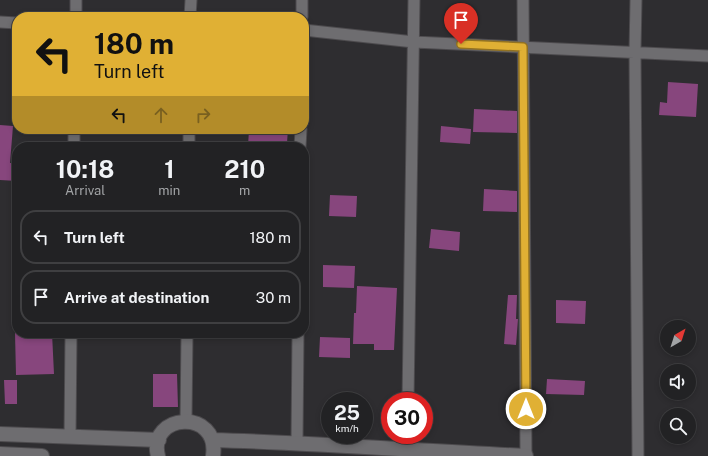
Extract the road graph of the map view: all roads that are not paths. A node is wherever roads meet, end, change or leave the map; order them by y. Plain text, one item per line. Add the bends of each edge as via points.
1 (76, 0) edge
2 (191, 0) edge
3 (302, 0) edge
4 (414, 0) edge
5 (523, 0) edge
6 (636, 0) edge
7 (76, 12) edge
8 (190, 12) edge
9 (302, 12) edge
10 (0, 22) edge
11 (12, 23) edge
12 (309, 31) edge
13 (414, 42) junction
14 (523, 47) junction
15 (635, 52) junction
16 (708, 56) edge
17 (71, 338) edge
18 (187, 338) edge
19 (298, 338) edge
20 (408, 392) edge
21 (186, 420) junction
22 (0, 434) edge
23 (70, 436) junction
24 (158, 440) junction
25 (212, 440) junction
26 (297, 442) junction
27 (408, 444) edge
28 (408, 451) junction
29 (0, 454) edge
30 (42, 456) edge
31 (158, 456) edge
32 (214, 456) edge
33 (526, 456) edge
34 (638, 456) edge

1 - 7 street
2 - 8 street
3 - 9 street
4 - 13 street
5 - 14 street
6 - 15 street
10 - 11 street
12 - 13 street
13 - 14 street
13 - 20 street
14 - 15 street
14 - 33 street
15 - 16 street
15 - 34 street
17 - 23 street
18 - 21 street
19 - 26 street
21 - 24 street via 167,427
21 - 25 street via 196,422 204,428
22 - 23 street
23 - 24 street
24 - 31 street
25 - 26 street
25 - 32 street
26 - 28 street
27 - 28 street
28 - 33 street
29 - 30 street

